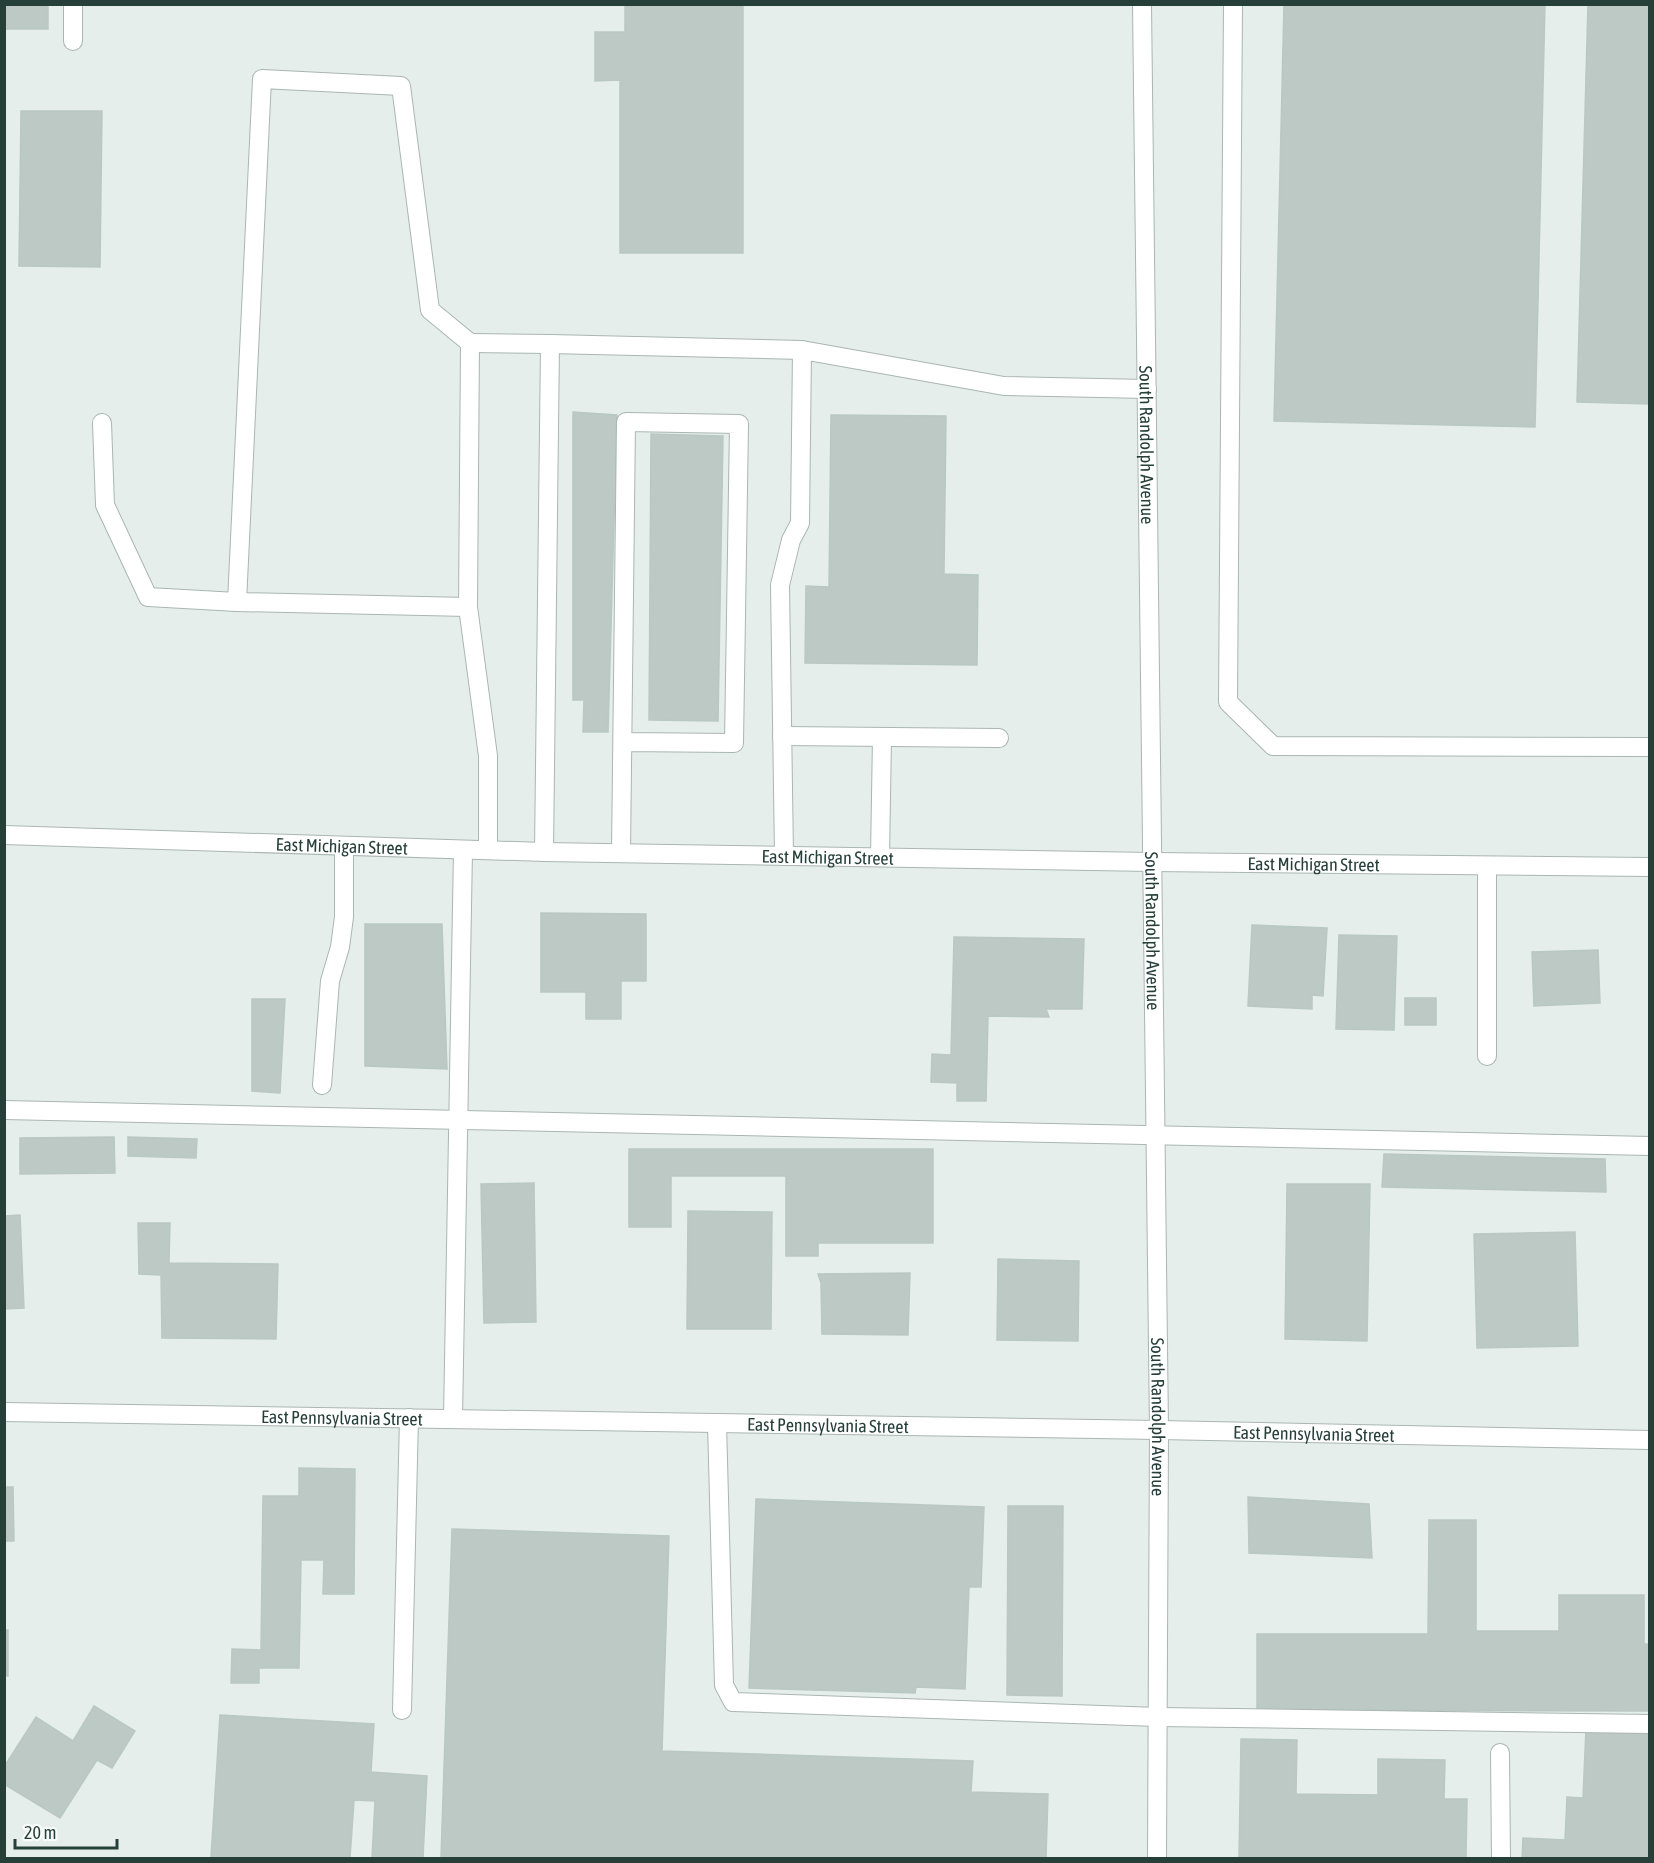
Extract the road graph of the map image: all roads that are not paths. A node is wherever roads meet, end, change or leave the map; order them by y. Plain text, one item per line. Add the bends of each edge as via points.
1 (73, 4) edge
2 (1142, 4) edge
3 (1233, 4) edge
4 (73, 41) dead end
5 (470, 343) junction
6 (550, 344) junction
7 (802, 350) junction
8 (1147, 389) junction
9 (102, 423) dead end
10 (237, 602) junction
11 (468, 607) junction
12 (782, 736) junction
13 (882, 737) junction
14 (999, 738) dead end
15 (623, 742) junction
16 (1650, 747) edge
17 (4, 835) edge
18 (344, 846) junction
19 (488, 849) junction
20 (463, 850) junction
21 (544, 852) junction
22 (621, 853) junction
23 (784, 856) junction
24 (880, 857) junction
25 (1152, 862) junction
26 (1487, 866) junction
27 (1650, 867) edge
28 (1487, 1056) dead end
29 (322, 1085) dead end
30 (4, 1110) edge
31 (459, 1120) junction
32 (1155, 1137) junction
33 (1650, 1146) edge
34 (4, 1412) edge
35 (409, 1418) junction
36 (453, 1419) junction
37 (717, 1423) junction
38 (1159, 1430) junction
39 (1650, 1440) edge
40 (402, 1710) dead end
41 (1158, 1717) junction
42 (1650, 1724) edge
43 (1500, 1753) dead end
44 (1157, 1858) edge
45 (1501, 1858) edge

1 - 4 street
2 - 8 street, South Randolph Avenue
3 - 16 street via 1228,702 1274,746
5 - 6 street
5 - 10 street via 430,310 401,86 262,79
5 - 11 street
6 - 7 street
6 - 21 street
7 - 8 street via 1004,386
7 - 12 street via 800,523 790,540 780,585
8 - 25 street, South Randolph Avenue
9 - 10 street via 105,505 148,597
10 - 11 street
11 - 19 street via 489,756
12 - 13 street
12 - 23 street
13 - 14 street
13 - 24 street
15 - 15 street via 626,422 739,423 734,743
15 - 22 street
17 - 18 street, East Michigan Street
18 - 20 street, East Michigan Street
18 - 29 street via 344,917 330,981
19 - 20 street, East Michigan Street
19 - 21 street, East Michigan Street
20 - 31 street
21 - 22 street, East Michigan Street
22 - 23 street, East Michigan Street
23 - 24 street, East Michigan Street
24 - 25 street, East Michigan Street
25 - 26 street, East Michigan Street
25 - 32 street, South Randolph Avenue
26 - 27 street, East Michigan Street
26 - 28 street
30 - 31 street
31 - 32 street
31 - 36 street
32 - 33 street
32 - 38 street, South Randolph Avenue
34 - 35 street, East Pennsylvania Street
35 - 36 street, East Pennsylvania Street
35 - 40 street
36 - 37 street, East Pennsylvania Street
37 - 38 street, East Pennsylvania Street
37 - 41 street via 724,1685 733,1702
38 - 39 street, East Pennsylvania Street
38 - 41 street, South Randolph Avenue
41 - 42 street
41 - 44 street, South Randolph Avenue
43 - 45 street

